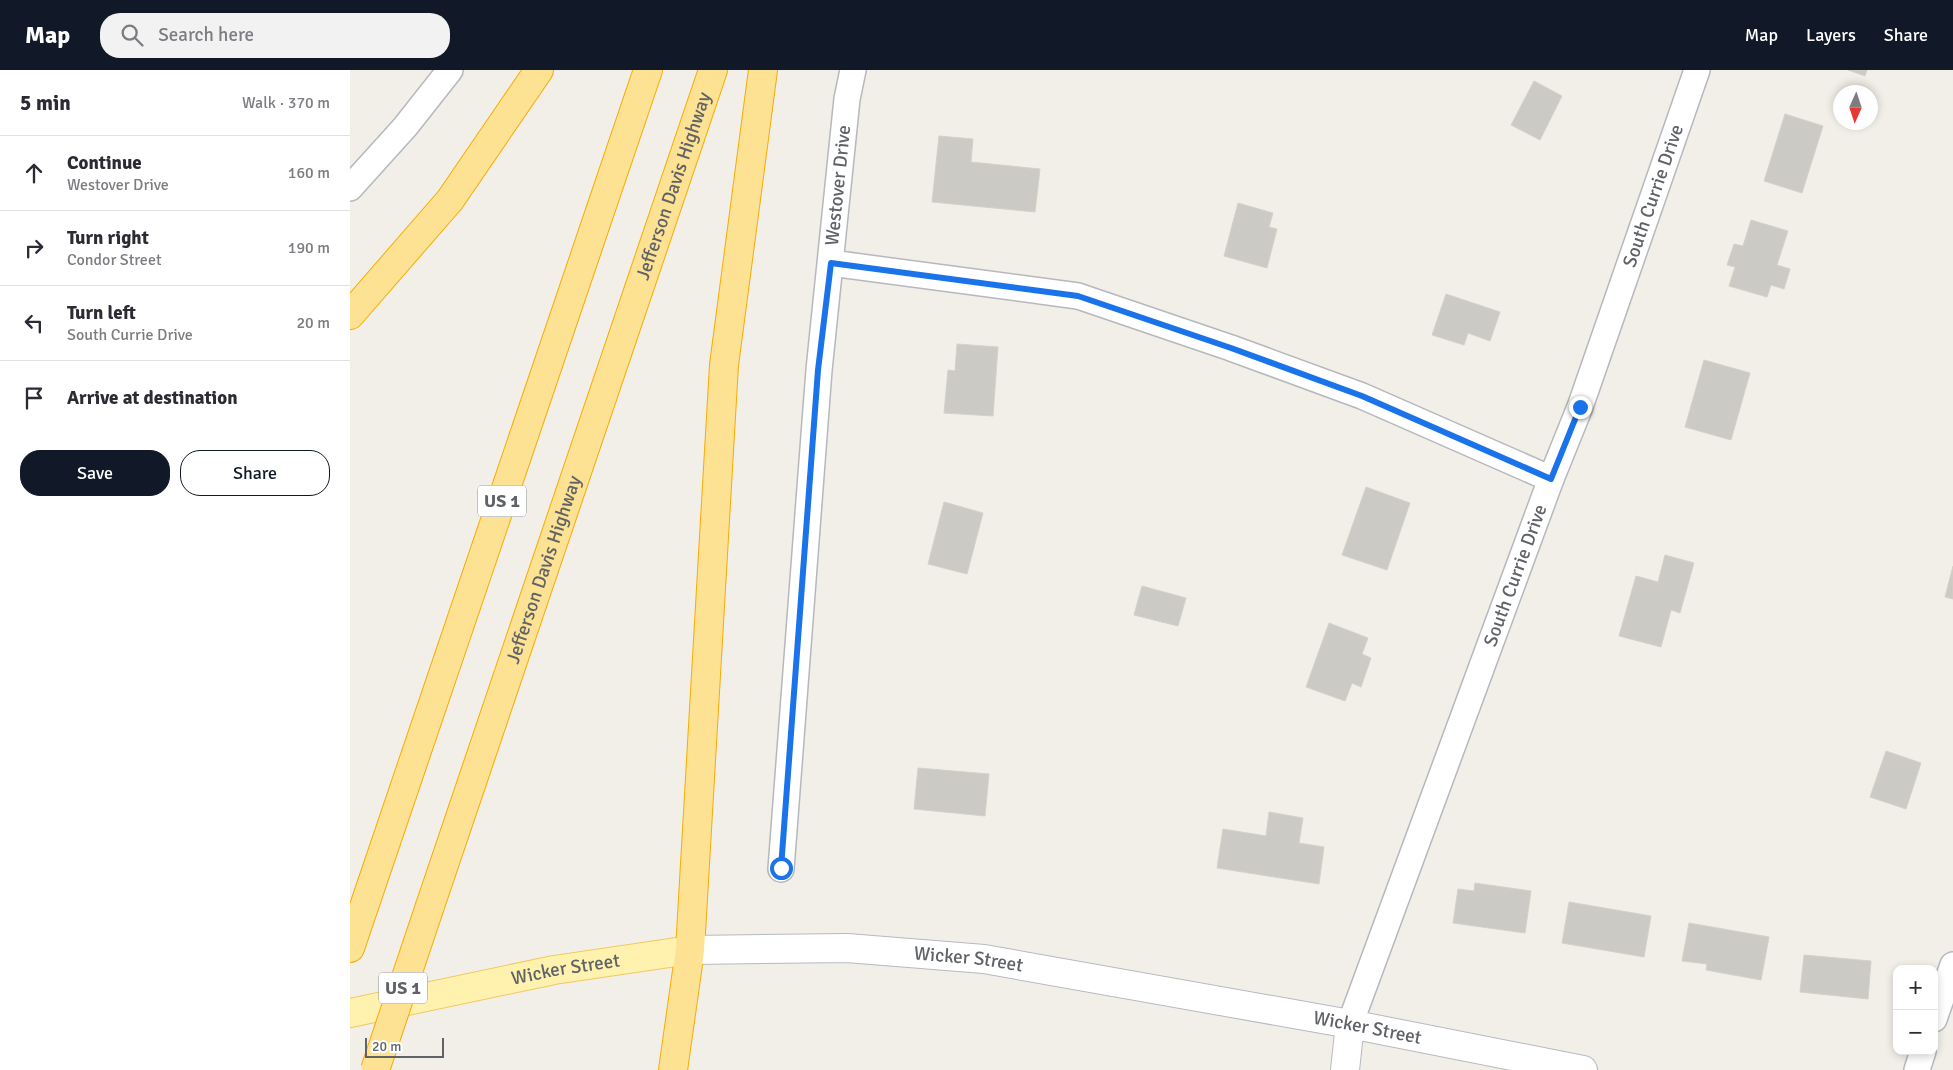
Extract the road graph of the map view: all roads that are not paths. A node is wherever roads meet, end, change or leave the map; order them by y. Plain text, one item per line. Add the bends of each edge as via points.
1 (450, 70) edge
2 (539, 70) edge
3 (648, 70) edge
4 (713, 70) edge
5 (763, 70) edge
6 (853, 70) edge
7 (1698, 70) edge
8 (350, 188) edge
9 (831, 263) junction
10 (350, 315) edge
11 (1551, 479) junction
12 (781, 868) dead end
13 (353, 940) edge
14 (690, 950) junction
15 (1953, 965) edge
16 (1937, 1010) edge
17 (350, 1013) edge
18 (1350, 1024) junction
19 (1922, 1055) edge
20 (375, 1070) edge
21 (673, 1070) edge
22 (1345, 1070) edge
23 (1582, 1070) edge
24 (1916, 1070) edge

1 - 8 street via 405,127
2 - 10 highway via 450,200
3 - 13 highway, US 1
4 - 20 highway, Jefferson Davis Highway / US 1, bridge
5 - 14 highway via 724,364
6 - 9 street, Westover Drive via 847,100
7 - 11 street, South Currie Drive via 1580,407
9 - 11 street via 1078,296 1362,396
9 - 12 street, Westover Drive via 818,370
11 - 18 street, South Currie Drive
14 - 17 main road, Wicker Street via 554,970
14 - 18 main road, Wicker Street via 847,948 984,959
14 - 21 highway
15 - 16 street
18 - 22 main road
18 - 23 main road, Wicker Street
19 - 24 street

